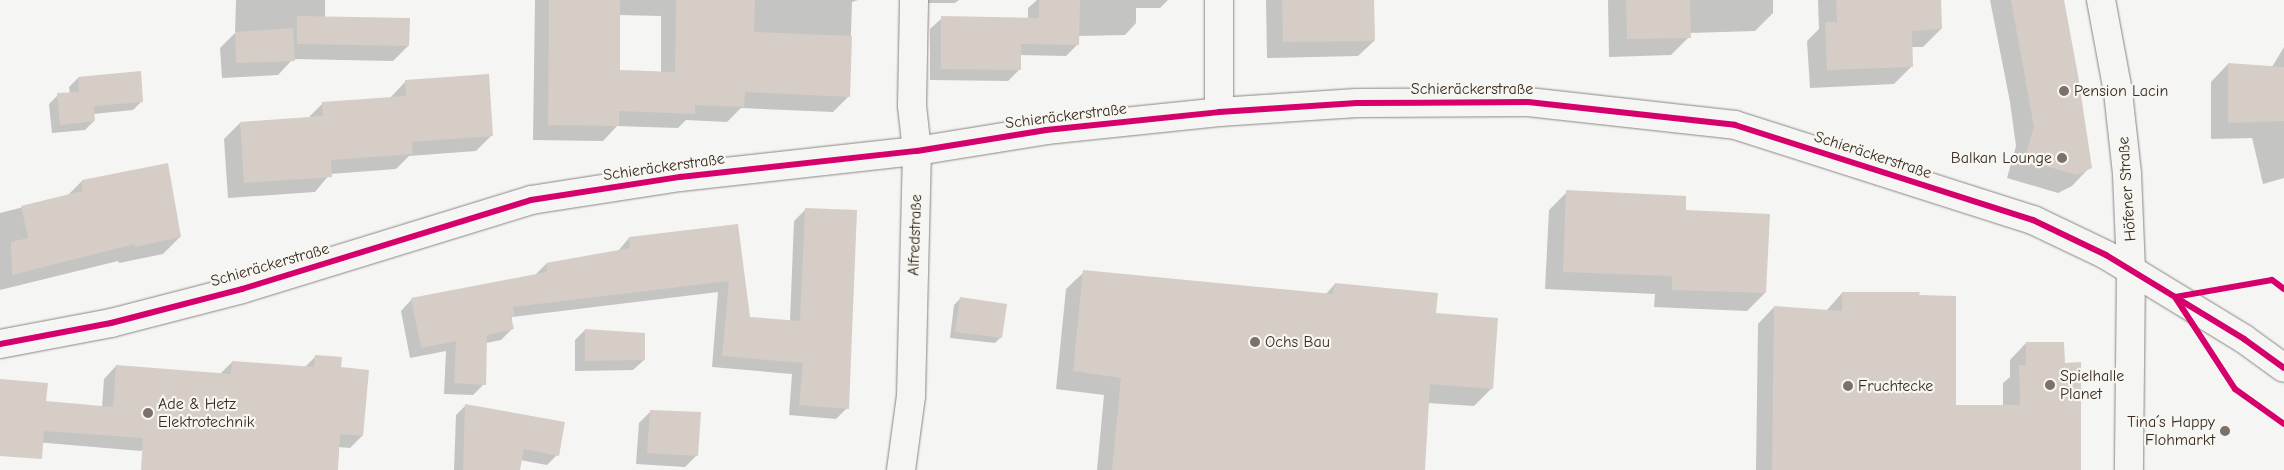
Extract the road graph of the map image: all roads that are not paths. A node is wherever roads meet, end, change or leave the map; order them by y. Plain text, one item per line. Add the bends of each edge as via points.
1 (914, 0) edge
2 (1219, 0) edge
3 (2101, 0) edge
4 (1220, 112) junction
5 (917, 151) junction
6 (2131, 270) junction
7 (0, 344) edge
8 (2284, 368) edge
9 (901, 470) edge
10 (2129, 470) edge

1 - 5 street, Alfredstraße via 912,106
2 - 4 street
3 - 6 street, Höfener Straße via 2123,131
4 - 5 street, Schieräckerstraße via 1046,130
4 - 6 street, Schieräckerstraße via 1357,104 1528,102 1735,125 2033,220
5 - 7 street, Schieräckerstraße via 680,177 531,200 242,289 111,323
5 - 9 street, Alfredstraße via 910,396
6 - 8 street, Schieräckerstraße via 2244,339
6 - 10 street, Höfener Straße

